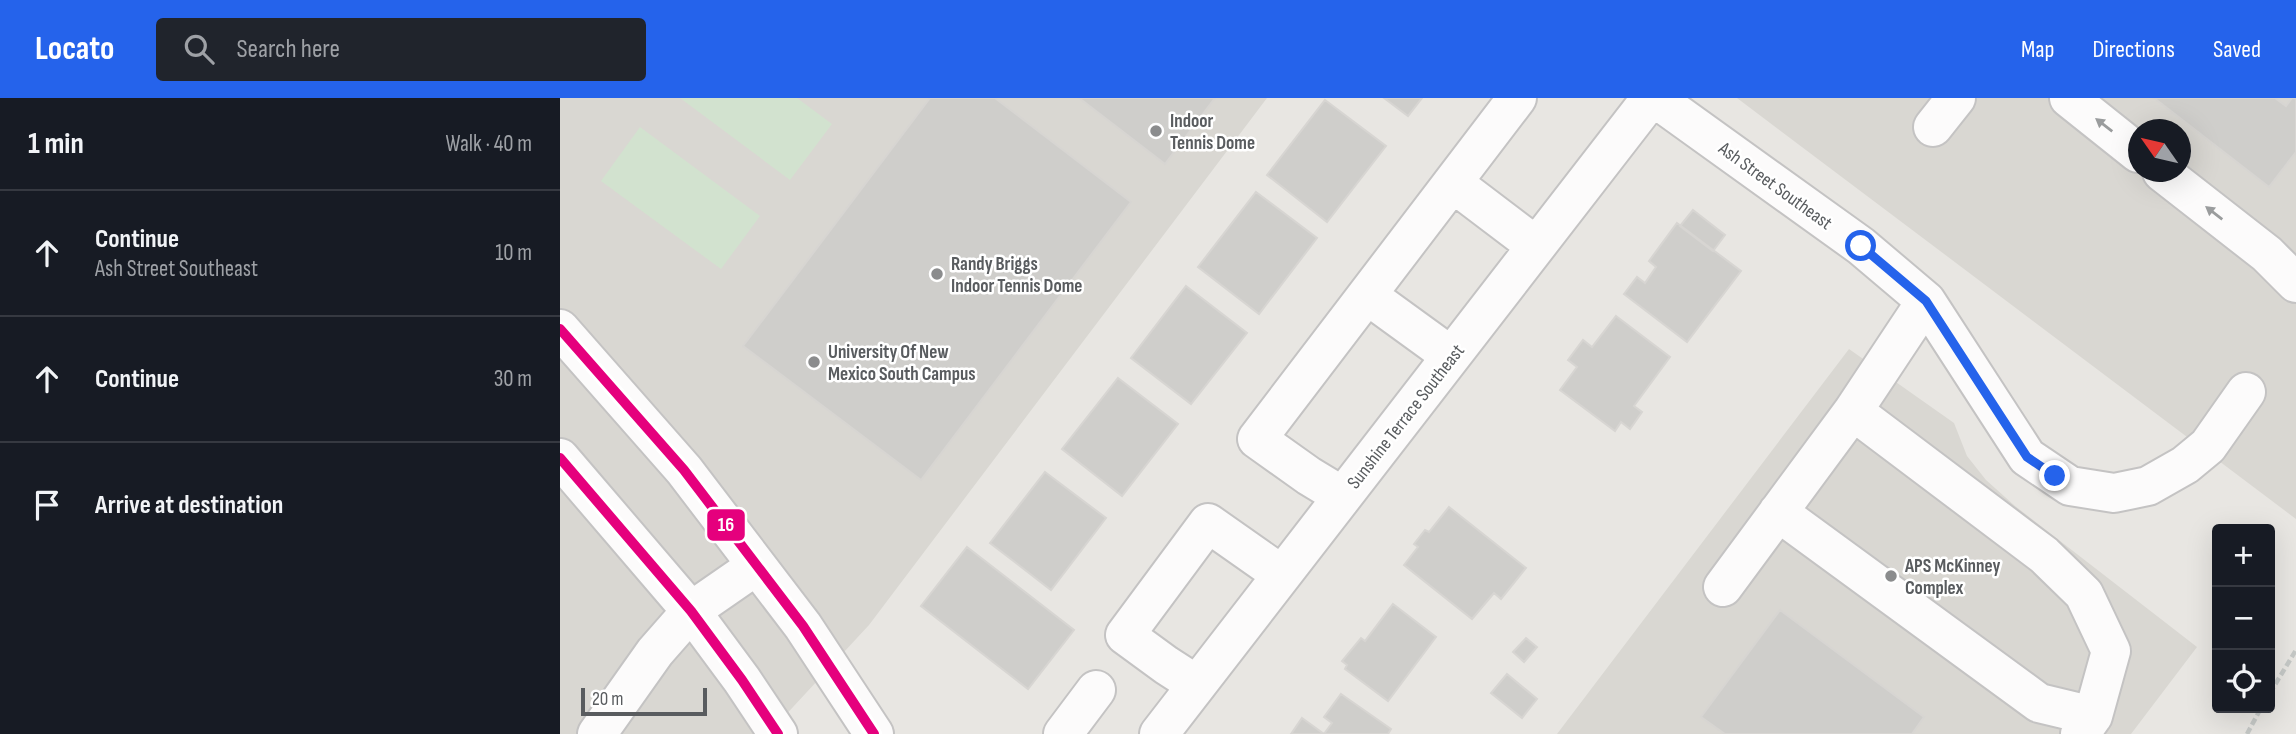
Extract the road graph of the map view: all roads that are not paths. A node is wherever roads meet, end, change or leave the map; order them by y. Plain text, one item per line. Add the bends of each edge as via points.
1 (1517, 98) edge
2 (1653, 98) edge
3 (2070, 98) edge
4 (2128, 145) edge
5 (2175, 182) edge
6 (1453, 183) junction
7 (1536, 246) junction
8 (2296, 283) edge
9 (1367, 295) junction
10 (1926, 301) junction
11 (560, 329) edge
12 (1451, 356) junction
13 (2246, 392) dead end
14 (1853, 411) junction
15 (560, 458) edge
16 (1342, 496) junction
17 (1778, 512) junction
18 (756, 566) junction
19 (1282, 575) junction
20 (1723, 587) dead end
21 (691, 611) junction
22 (1197, 685) junction
23 (1096, 690) dead end
24 (2087, 725) edge
25 (1076, 729) edge
26 (597, 734) edge
27 (778, 734) edge
28 (874, 734) edge
29 (1159, 734) edge

1 - 6 street
2 - 7 street, Sunshine Terrace Southeast
2 - 10 street, Ash Street Southeast via 1861,246
4 -> 3 street
8 -> 5 street via 2267,254
6 - 7 street
6 - 9 street
7 - 12 street, Sunshine Terrace Southeast
9 - 12 street
9 - 16 street via 1257,439
10 - 13 street, Ash Street Southeast via 2027,457 2070,486 2114,494 2148,486 2208,446
10 - 14 street
11 - 18 street via 684,470
12 - 16 street, Sunshine Terrace Southeast
14 - 17 street
14 - 24 street via 2044,555 2084,594 2111,651
15 - 21 street
16 - 19 street, Sunshine Terrace Southeast
17 - 20 street
17 - 24 street via 2039,704
18 - 21 street
18 - 28 street via 803,626
19 - 22 street, Sunshine Terrace Southeast
19 - 22 street via 1208,523 1125,635
21 - 26 street
21 - 27 street
22 - 29 street, Sunshine Terrace Southeast
23 - 25 street

